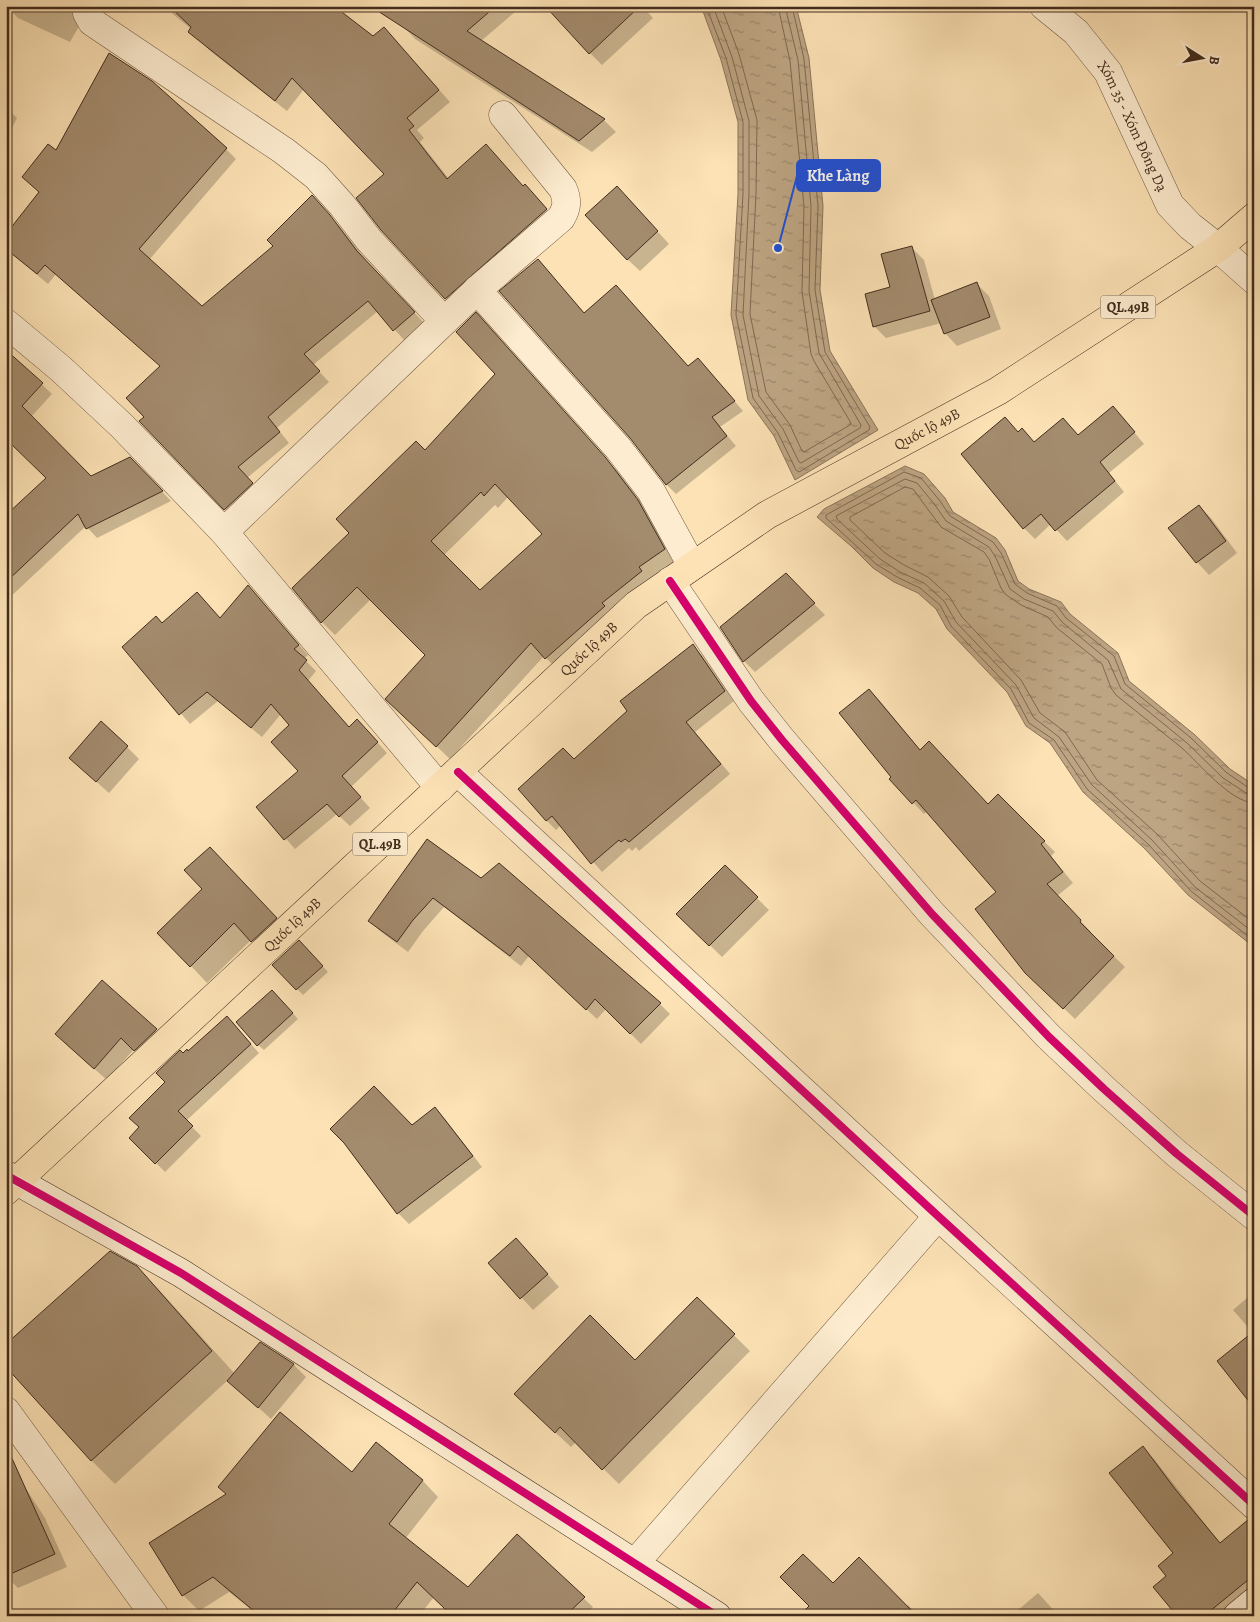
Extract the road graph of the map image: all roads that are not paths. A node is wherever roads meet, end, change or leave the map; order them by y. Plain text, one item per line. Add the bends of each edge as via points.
1 (86, 6) edge
2 (1044, 6) edge
3 (503, 115) dead end
4 (1254, 217) edge
5 (1218, 248) junction
6 (1254, 280) edge
7 (477, 290) junction
8 (444, 321) junction
9 (6, 324) edge
10 (224, 532) junction
11 (681, 574) junction
12 (449, 780) junction
13 (10, 1182) edge
14 (938, 1216) junction
15 (1254, 1216) edge
16 (6, 1411) edge
17 (1254, 1505) edge
18 (635, 1563) junction
19 (1254, 1602) edge
20 (155, 1616) edge
21 (716, 1616) edge
22 (1237, 1616) edge

1 - 8 street via 92,22 316,176 369,240
2 - 5 street, Xóm 35 - Xóm Đồng Dạ via 1076,32 1108,72 1170,205
3 - 7 street via 563,189 566,209 551,228
4 - 5 main road, Quốc lộ 49B / QL.49B
5 - 6 street, Xóm 35 - Xóm Đồng Dạ
5 - 11 main road, Quốc lộ 49B / QL.49B via 998,391 767,515
7 - 8 street
7 - 11 street via 618,448 651,491
8 - 10 street
9 - 10 street via 61,369 122,426
10 - 12 street
11 - 12 main road, Quốc lộ 49B / QL.49B via 636,606
11 - 15 street via 751,701 932,914 1069,1057 1177,1154
12 - 13 main road, Quốc lộ 49B / QL.49B
12 - 14 street
13 - 18 street via 181,1273
14 - 17 street
14 - 18 street
16 - 20 street
18 - 21 street
19 - 22 street

